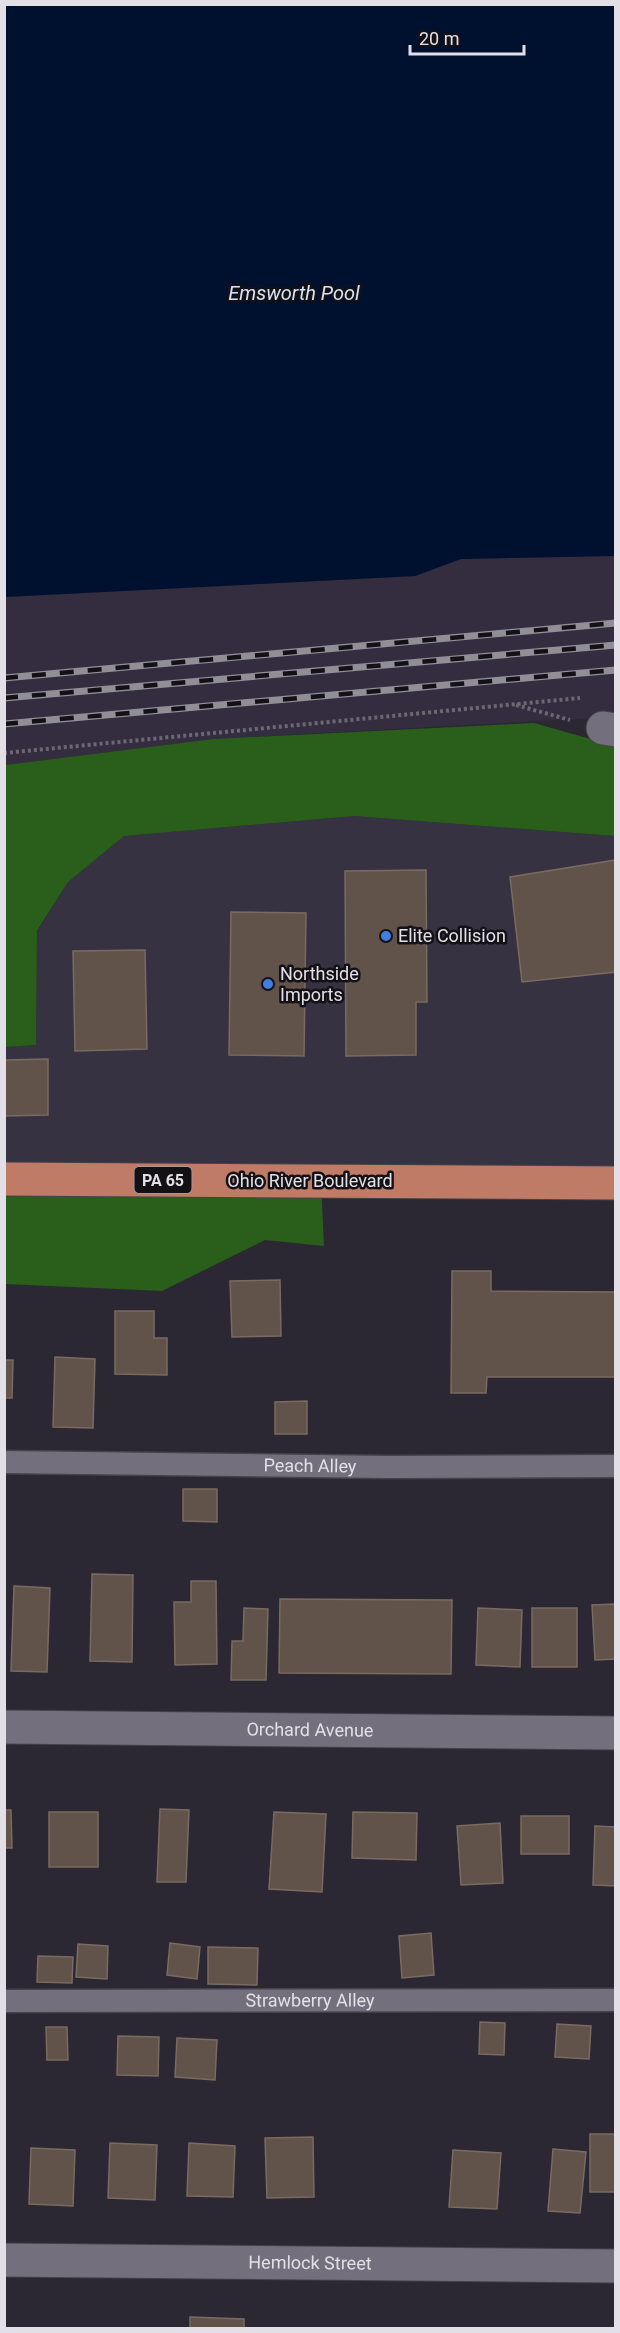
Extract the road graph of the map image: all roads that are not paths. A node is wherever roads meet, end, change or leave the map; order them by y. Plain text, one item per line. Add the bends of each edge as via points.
1 (4, 1179) edge
2 (615, 1183) edge
3 (4, 1462) edge
4 (615, 1466) edge
5 (4, 1727) edge
6 (615, 1733) edge
7 (615, 2000) edge
8 (4, 2001) edge
9 (4, 2260) edge
10 (615, 2266) edge

1 - 2 highway, Ohio River Boulevard / PA 65
3 - 4 lane, Peach Alley
5 - 6 street, Orchard Avenue
7 - 8 lane, Strawberry Alley
9 - 10 street, Hemlock Street

